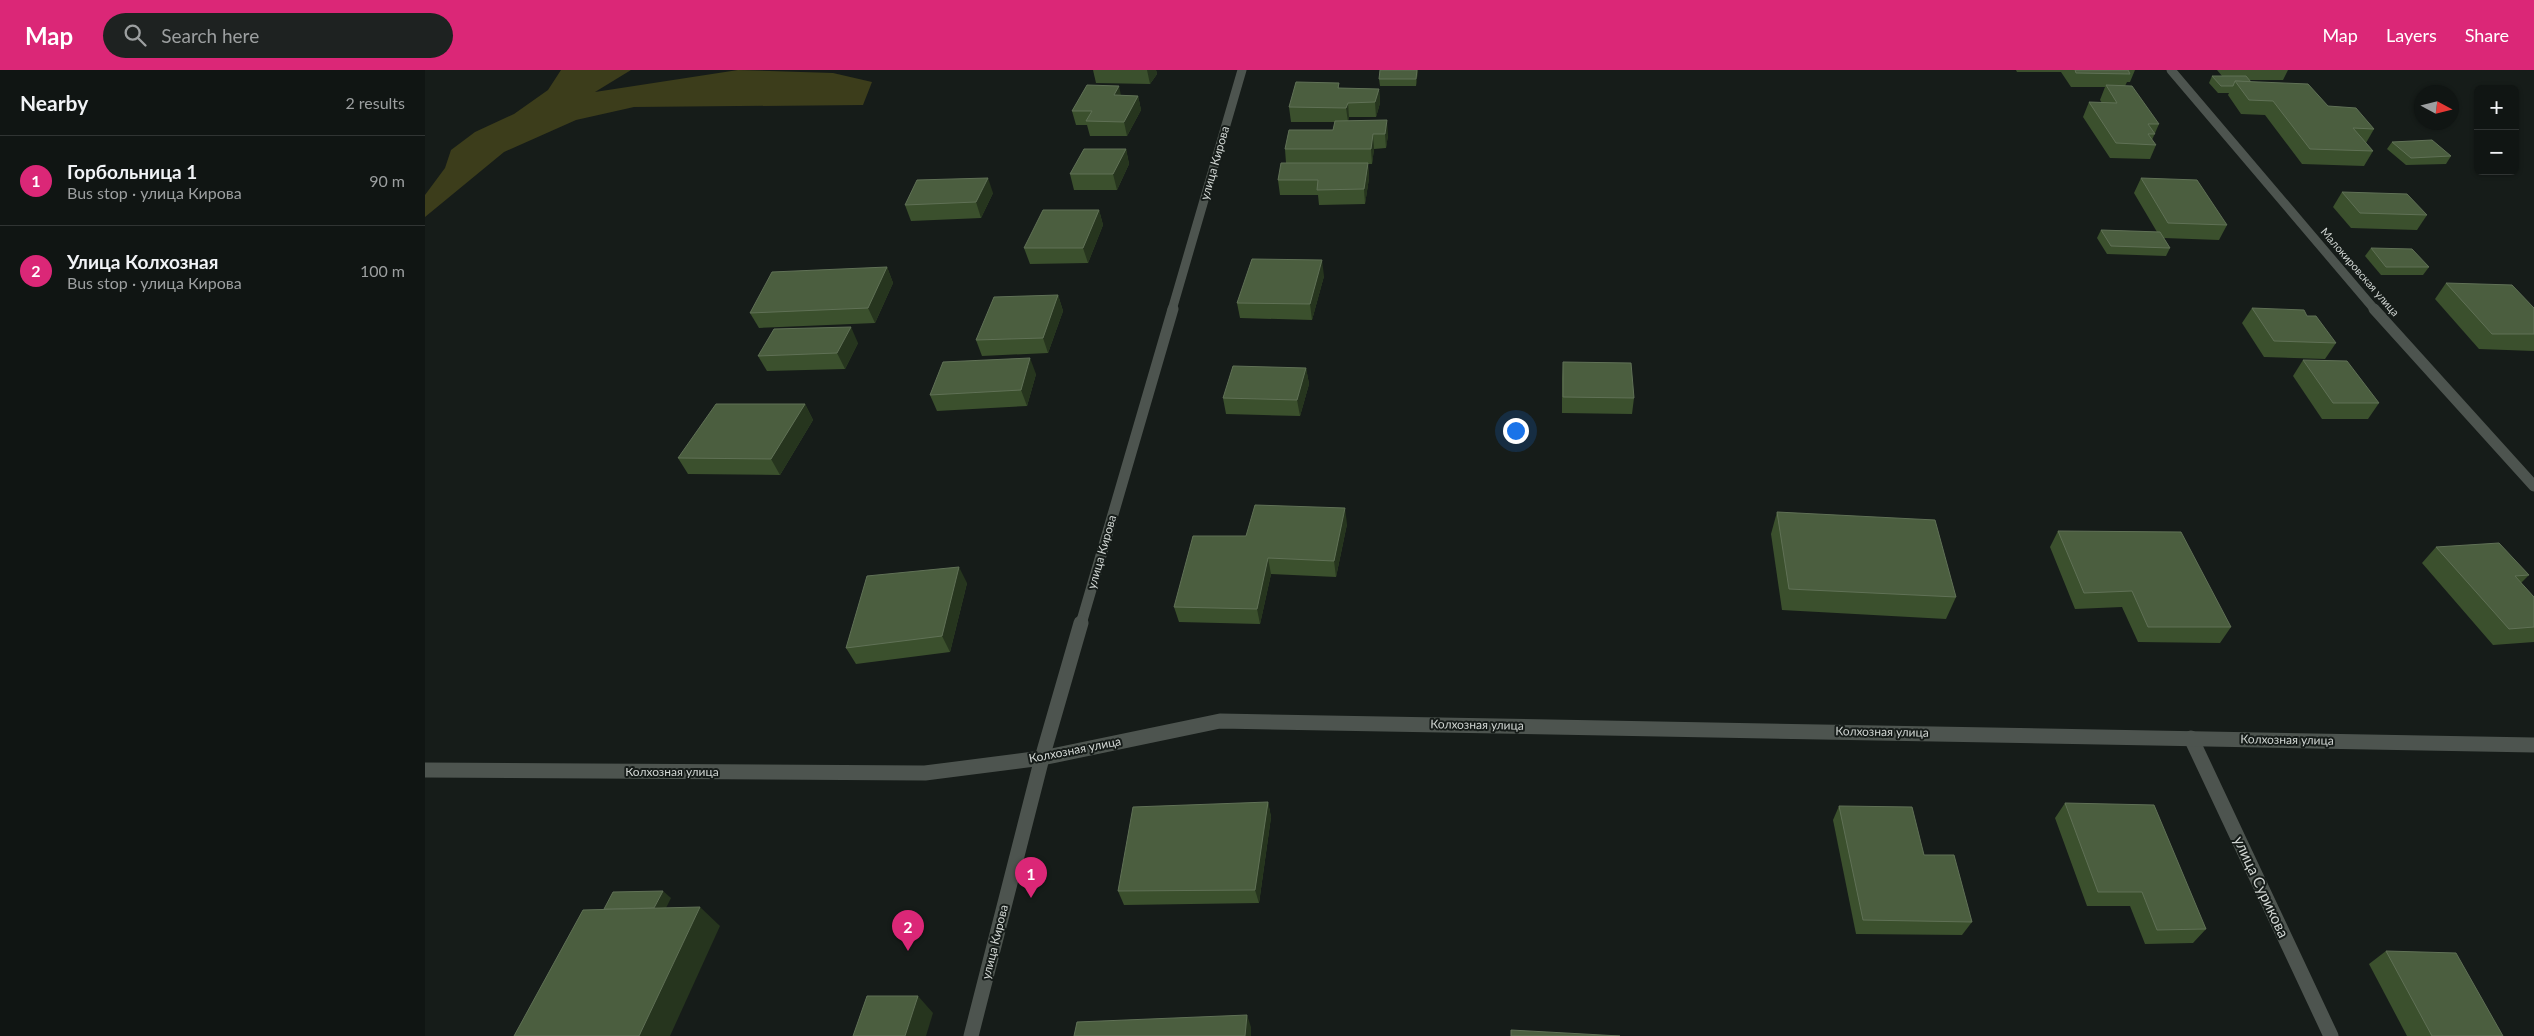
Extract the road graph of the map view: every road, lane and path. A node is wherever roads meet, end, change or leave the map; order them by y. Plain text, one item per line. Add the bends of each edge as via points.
1 (1242, 70) edge
2 (2171, 70) edge
3 (2534, 486) edge
4 (2191, 738) junction
5 (2534, 745) edge
6 (1042, 758) junction
7 (425, 770) edge
8 (971, 1036) edge
9 (2331, 1036) edge

1 - 6 street, улица Кирова
2 - 3 street, Малокировская улица via 2383,318
4 - 5 street, Колхозная улица
4 - 6 street, Колхозная улица via 1219,721
4 - 9 street, улица Сурикова
6 - 7 street, Колхозная улица via 925,773
6 - 8 street, улица Кирова

